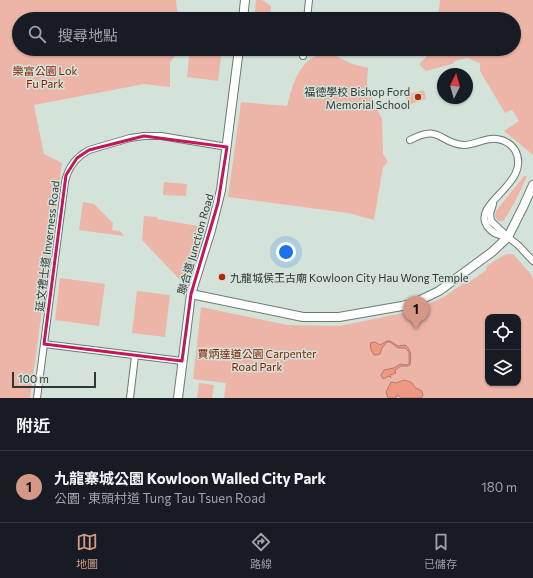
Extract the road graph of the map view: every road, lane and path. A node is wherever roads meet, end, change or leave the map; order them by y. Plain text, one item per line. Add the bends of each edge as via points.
1 (245, 0) edge
2 (309, 0) edge
3 (244, 12) edge
4 (308, 12) edge
5 (238, 56) edge
6 (410, 140) dead end
7 (227, 147) junction
8 (533, 185) edge
9 (508, 237) junction
10 (533, 261) edge
11 (191, 294) junction
12 (44, 344) junction
13 (135, 356) junction
14 (182, 361) junction
15 (38, 398) edge
16 (130, 398) edge
17 (178, 398) edge

1 - 3 main road
2 - 4 street
5 - 7 main road, 聯合道 Junction Road
6 - 9 street via 431,133 459,144 471,144 492,138 507,142 517,156 518,169 513,180 484,213 485,223 496,235
7 - 11 main road, 聯合道 Junction Road via 218,203
7 - 12 street, 延文禮士道 Inverness Road via 144,136 95,147 77,158 69,169 65,182
8 - 9 main road
9 - 10 street
9 - 11 main road via 440,291 414,303 370,312 339,317 303,318
11 - 14 main road, 聯合道 Junction Road
12 - 13 street
12 - 15 street, 延文禮士道 Inverness Road
13 - 14 street
13 - 16 street
14 - 17 main road, 聯合道 Junction Road

